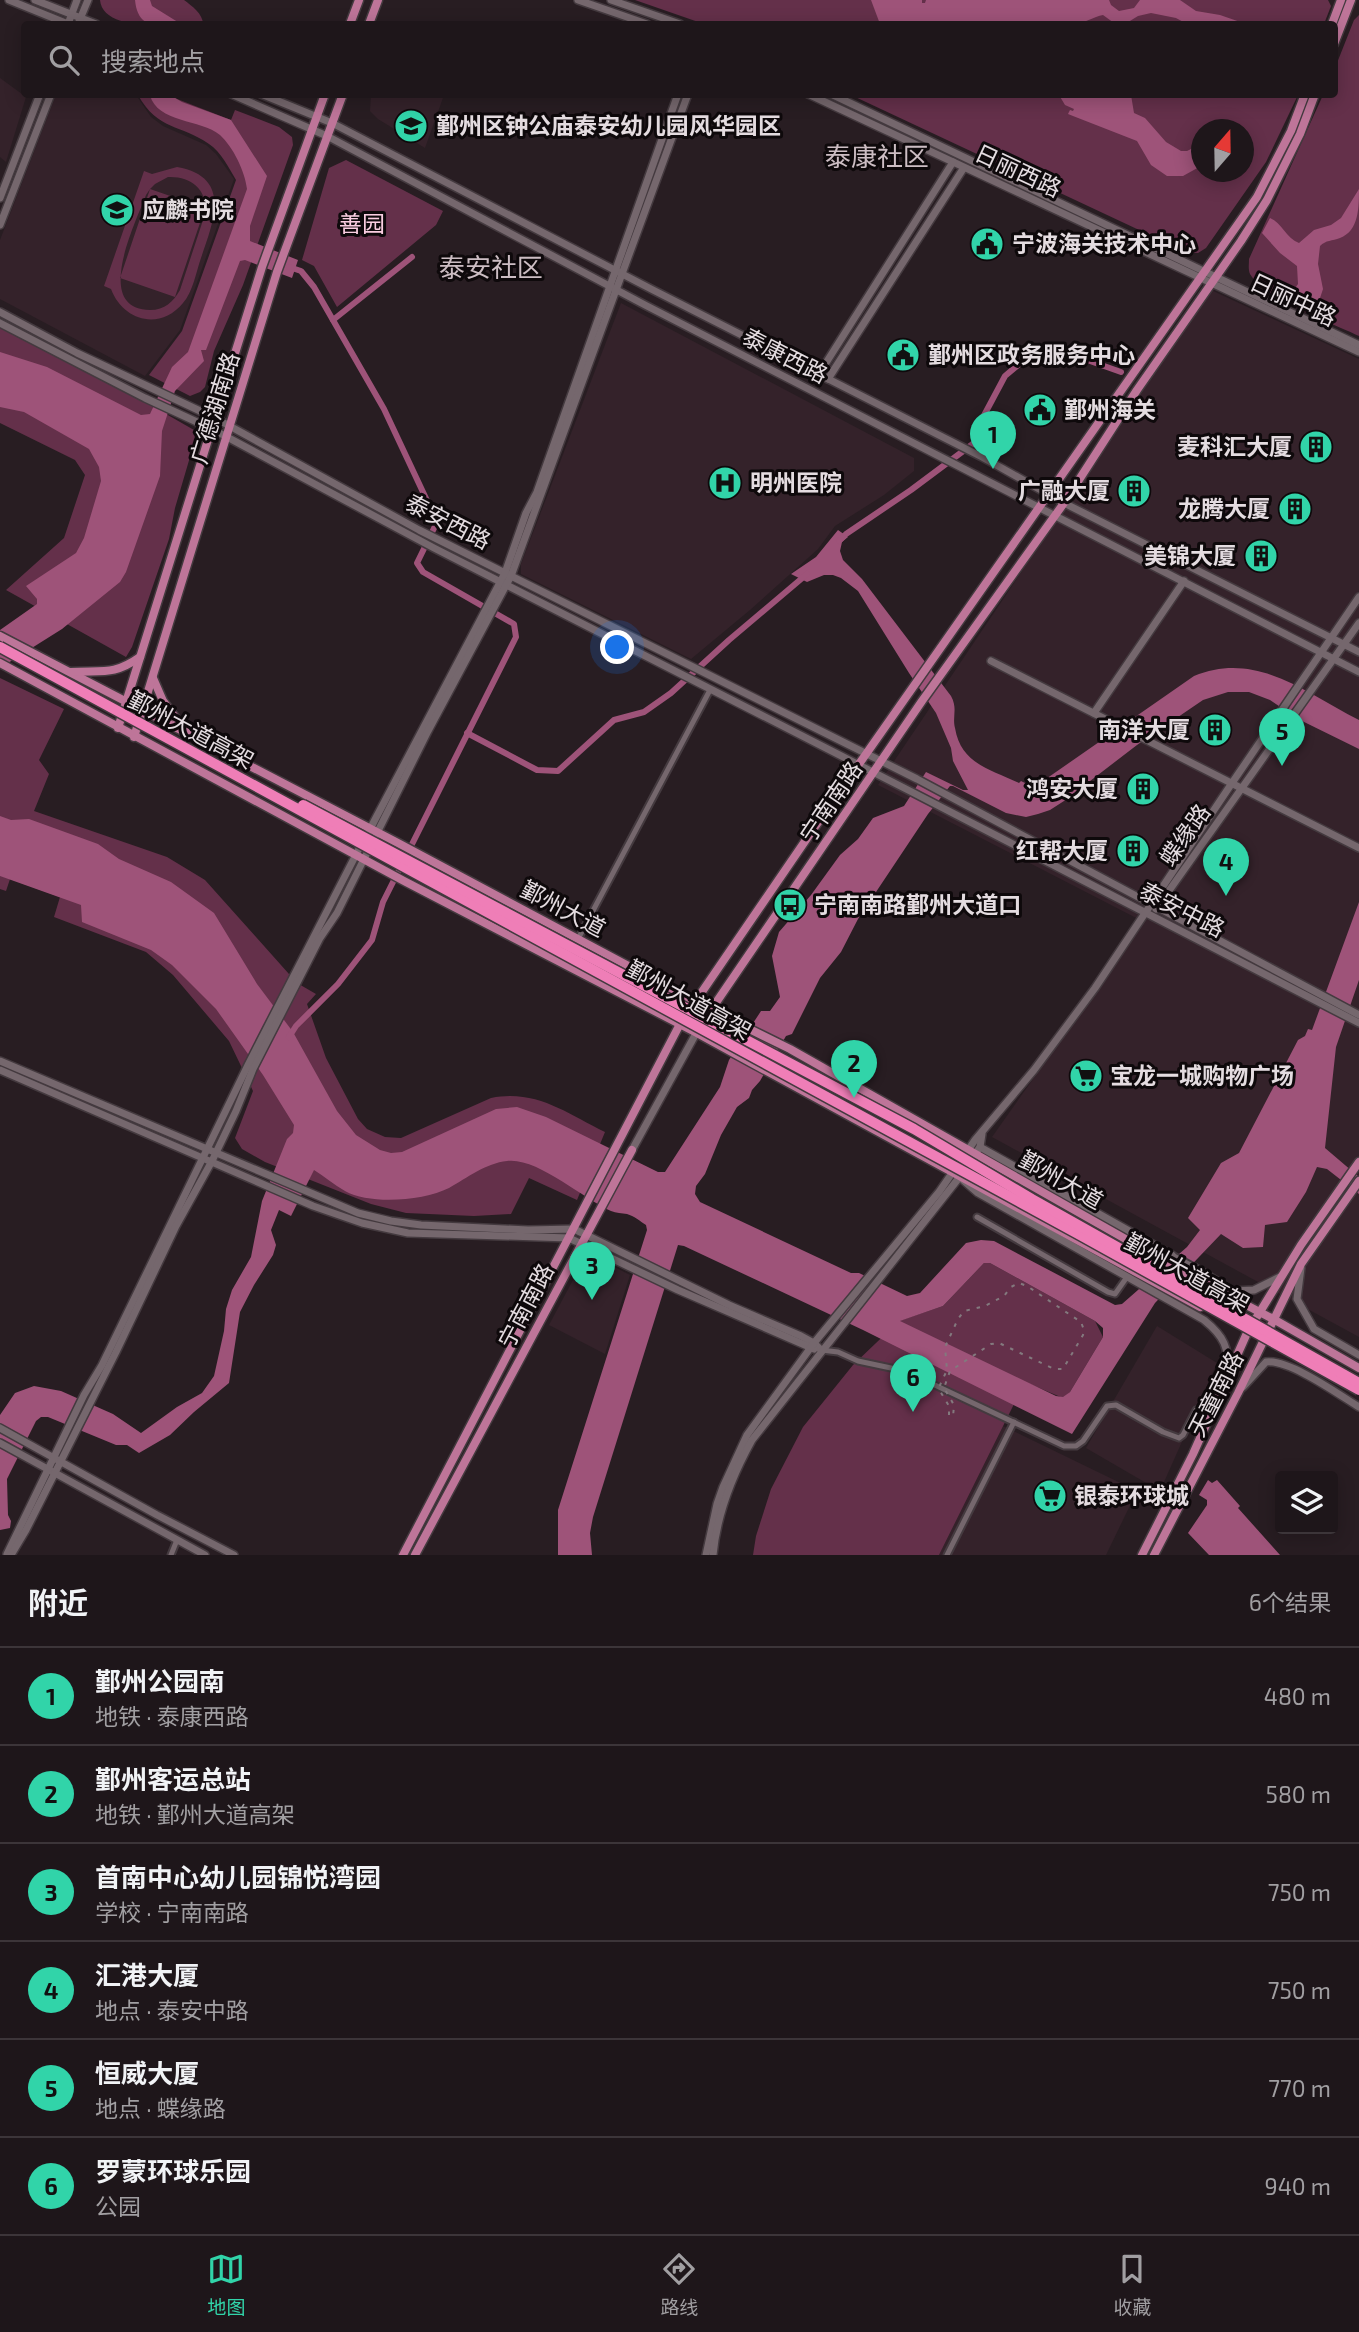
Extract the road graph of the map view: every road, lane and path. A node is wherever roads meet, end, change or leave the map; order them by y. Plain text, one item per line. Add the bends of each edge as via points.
1 (9, 0) edge
2 (35, 0) edge
3 (78, 0) edge
4 (88, 0) edge
5 (359, 0) edge
6 (378, 0) edge
7 (578, 0) edge
8 (611, 0) edge
9 (1341, 0) edge
10 (1351, 0) edge
11 (72, 15) junction
12 (61, 21) edge
13 (69, 21) edge
14 (79, 21) edge
15 (351, 21) edge
16 (370, 21) edge
17 (638, 21) edge
18 (671, 21) edge
19 (1333, 21) edge
20 (1338, 36) edge
21 (38, 98) edge
22 (49, 98) edge
23 (240, 98) edge
24 (271, 98) edge
25 (323, 98) edge
26 (341, 98) edge
27 (677, 98) edge
28 (686, 98) edge
29 (817, 98) edge
30 (839, 98) edge
31 (1303, 98) edge
32 (1314, 98) edge
33 (316, 117) junction
34 (332, 123) junction
35 (312, 129) junction
36 (327, 136) junction
37 (953, 162) junction
38 (964, 169) junction
39 (0, 198) edge
40 (0, 225) edge
41 (1206, 271) junction
42 (618, 272) junction
43 (1216, 276) junction
44 (1200, 279) junction
45 (1211, 284) junction
46 (612, 288) junction
47 (0, 312) edge
48 (0, 323) edge
49 (1359, 345) edge
50 (1359, 352) edge
51 (819, 374) junction
52 (828, 379) junction
53 (215, 418) junction
54 (230, 426) junction
55 (212, 429) junction
56 (227, 437) junction
57 (1048, 494) junction
58 (1064, 503) junction
59 (1039, 507) junction
60 (1055, 515) junction
61 (508, 574) junction
62 (1184, 581) junction
63 (503, 584) junction
64 (1359, 597) edge
65 (1359, 623) edge
66 (0, 638) edge
67 (1332, 638) junction
68 (1345, 644) junction
69 (0, 647) edge
70 (1321, 652) junction
71 (1359, 652) edge
72 (140, 657) junction
73 (1334, 659) junction
74 (991, 660) dead end
75 (0, 663) edge
76 (68, 672) junction
77 (1359, 672) edge
78 (153, 678) junction
79 (710, 690) junction
80 (126, 702) junction
81 (142, 711) junction
82 (1094, 713) junction
83 (118, 728) junction
84 (187, 734) junction
85 (134, 737) junction
86 (867, 754) junction
87 (882, 761) junction
88 (859, 765) junction
89 (874, 773) junction
90 (1232, 783) junction
91 (1242, 788) junction
92 (374, 830) junction
93 (1359, 848) edge
94 (359, 857) junction
95 (1154, 906) junction
96 (1146, 915) junction
97 (578, 939) junction
98 (695, 1002) junction
99 (1325, 1002) junction
100 (710, 1010) junction
101 (1348, 1014) junction
102 (1359, 1015) edge
103 (1359, 1023) edge
104 (680, 1024) junction
105 (695, 1032) junction
106 (0, 1061) edge
107 (0, 1070) edge
108 (207, 1148) junction
109 (632, 1150) joint
110 (975, 1150) junction
111 (216, 1152) junction
112 (203, 1157) junction
113 (212, 1161) junction
114 (1359, 1162) edge
115 (956, 1176) junction
116 (1359, 1181) edge
117 (977, 1217) dead end
118 (572, 1233) junction
119 (587, 1234) junction
120 (581, 1245) junction
121 (1301, 1264) junction
122 (1192, 1271) junction
123 (1286, 1272) junction
124 (1127, 1277) junction
125 (1144, 1281) junction
126 (1260, 1312) junction
127 (1275, 1320) junction
128 (1247, 1332) junction
129 (1263, 1342) junction
130 (812, 1346) junction
131 (821, 1350) junction
132 (1227, 1350) junction
133 (1359, 1355) edge
134 (1359, 1368) edge
135 (1359, 1382) edge
136 (1224, 1385) junction
137 (1238, 1393) junction
138 (1359, 1393) edge
139 (1359, 1407) edge
140 (1014, 1422) junction
141 (0, 1428) edge
142 (0, 1443) edge
143 (57, 1460) junction
144 (51, 1470) junction
145 (177, 1540) junction
146 (8, 1555) edge
147 (171, 1555) edge
148 (205, 1555) edge
149 (234, 1555) edge
150 (403, 1555) edge
151 (415, 1555) edge
152 (706, 1555) edge
153 (713, 1555) edge
154 (947, 1555) edge
155 (1142, 1555) edge
156 (1154, 1555) edge

1 - 12 street
2 - 11 street
3 - 11 street
4 - 14 street
5 - 15 main road
6 - 16 main road
7 - 17 street
8 - 18 street
9 - 19 main road
10 - 20 main road
11 - 13 street
11 - 14 street
21 - 39 street
22 - 40 street
23 - 35 street, 泰康西路
24 - 33 street, 泰康西路
25 - 33 main road, 广德湖南路
26 - 34 main road, 广德湖南路
27 - 42 street
28 - 42 street
29 - 37 street, 日丽西路
30 - 41 street, 日丽西路
31 - 41 main road, 宁南南路 via 1257,197
32 - 43 main road, 宁南南路 via 1267,200
33 - 34 street, 泰康西路
33 - 35 main road, 广德湖南路
34 - 36 main road, 广德湖南路
34 - 42 street, 泰康西路
35 - 36 street, 泰康西路
35 - 53 main road, 广德湖南路
36 - 46 street, 泰康西路
36 - 54 main road, 广德湖南路 via 277,272
37 - 38 street, 日丽西路
37 - 51 street
38 - 44 street, 日丽西路
38 - 52 street
41 - 43 street, 日丽西路
41 - 44 main road, 宁南南路
42 - 46 street
42 - 51 street, 泰康西路
43 - 45 main road, 宁南南路
43 - 49 street, 日丽中路
44 - 45 street, 日丽西路
44 - 57 main road, 宁南南路
45 - 50 street, 日丽中路
45 - 58 main road, 宁南南路
46 - 59 street, 泰康西路
46 - 61 street
47 - 53 street, 泰安西路 via 77,354
48 - 55 street, 泰安西路
51 - 52 street, 泰康西路
52 - 57 street, 泰康西路
53 - 54 street, 泰安西路
53 - 55 main road, 广德湖南路
54 - 56 main road, 广德湖南路
54 - 61 street, 泰安西路
55 - 56 street, 泰安西路
55 - 72 main road, 广德湖南路
56 - 63 street, 泰安西路
56 - 78 main road, 广德湖南路
57 - 58 street, 泰康西路
57 - 59 main road, 宁南南路
58 - 60 main road, 宁南南路
58 - 67 street, 泰康西路
59 - 60 street, 泰康西路
59 - 86 main road, 宁南南路
60 - 62 street, 泰康西路
60 - 87 main road, 宁南南路
61 - 63 street
61 - 86 street, 泰安西路
62 - 70 street, 泰康西路
62 - 82 street
63 - 79 street, 泰安西路
63 - 92 street
63 - 92 street via 488,621
64 - 67 street, 蝶缘路
65 - 68 street, 蝶缘路
66 - 76 main road, 鄞州大道
66 - 135 highway, 鄞州大道高架, bridge via 38,664 914,1129
67 - 68 street, 泰康西路
67 - 70 street, 蝶缘路
68 - 71 street, 泰康西路
68 - 73 street, 蝶缘路
69 - 138 highway, 鄞州大道高架, bridge via 1070,1230
70 - 73 street, 泰康西路
70 - 90 street, 蝶缘路
72 - 76 main road via 125,668
72 - 80 main road, 广德湖南路
73 - 77 street, 泰康西路
73 - 91 street, 蝶缘路
74 - 82 street
75 - 83 main road, 鄞州大道
76 - 80 main road, 鄞州大道
78 - 81 main road, 广德湖南路
78 - 84 main road
79 - 88 street, 泰安西路
79 - 97 street
80 - 81 main road, 鄞州大道
80 - 83 main road, 广德湖南路
81 - 84 main road, 鄞州大道
81 - 85 main road, 广德湖南路
82 - 90 street
83 - 85 main road, 鄞州大道
84 - 92 main road, 鄞州大道
85 - 94 main road, 鄞州大道
86 - 87 street, 泰安西路
86 - 88 main road, 宁南南路
87 - 89 main road, 宁南南路
87 - 95 street, 泰安中路
88 - 89 street, 泰安西路
88 - 98 main road, 宁南南路
89 - 96 street, 泰安中路
89 - 100 main road, 宁南南路
90 - 91 street
90 - 95 street, 蝶缘路
91 - 93 street
91 - 95 street, 蝶缘路
92 - 94 street
92 - 97 main road, 鄞州大道
94 - 104 main road, 鄞州大道
94 - 108 street
94 - 111 street via 337,913 253,1069
95 - 96 street, 蝶缘路
95 - 99 street, 泰安中路
96 - 99 street, 泰安中路
96 - 110 street, 蝶缘路
97 - 98 main road, 鄞州大道
98 - 100 main road, 鄞州大道
98 - 104 main road, 宁南南路
99 - 101 street, 泰安中路
100 - 105 street, 宁南南路
100 - 110 main road, 鄞州大道
101 - 102 street, 泰安中路
101 - 103 street, 泰安中路
104 - 105 main road, 鄞州大道
104 - 118 main road, 宁南南路
105 - 109 street, 宁南南路
105 - 115 main road, 鄞州大道
106 - 108 street
107 - 112 street
108 - 111 street
108 - 112 street
109 - 119 main road, 宁南南路
110 - 115 street, 蝶缘路
110 - 122 main road, 鄞州大道
111 - 113 street
111 - 118 street via 358,1213 391,1221
112 - 113 street
112 - 143 street via 84,1395
113 - 118 street via 313,1206 408,1233
113 - 143 street
114 - 123 main road
115 - 124 street
115 - 125 main road, 鄞州大道
115 - 130 street
115 - 131 street
116 - 121 main road, 天童南路
117 - 124 street via 1108,1292 1115,1294
118 - 119 street
118 - 120 street
118 - 150 main road, 宁南南路
119 - 120 main road, 宁南南路
119 - 130 street
120 - 130 street
120 - 151 main road, 宁南南路
121 - 127 main road, 天童南路
121 - 133 street via 1297,1299 1314,1329
122 - 123 street via 1233,1291 1254,1290
122 - 126 main road, 鄞州大道
123 - 126 main road
124 - 125 street
125 - 128 main road, 鄞州大道
125 - 132 street via 1216,1329
126 - 127 main road, 鄞州大道
126 - 128 main road
127 - 129 main road, 天童南路
127 - 134 main road, 鄞州大道
128 - 129 main road, 鄞州大道
128 - 136 main road
129 - 137 main road, 天童南路
129 - 138 main road, 鄞州大道
130 - 131 street
130 - 152 street via 738,1452 717,1504
131 - 140 street via 905,1371
131 - 153 street via 742,1457 723,1502
132 - 136 street via 1229,1374
132 - 140 street via 1224,1368 1204,1409 1196,1410 1179,1438 1116,1405 1107,1406 1076,1446 1065,1446
136 - 155 main road
137 - 139 street via 1266,1362 1275,1361
137 - 156 main road, 天童南路
140 - 154 street
141 - 143 street
142 - 144 street
143 - 144 street
143 - 149 street
144 - 145 street
144 - 146 street
145 - 147 street
145 - 148 street

